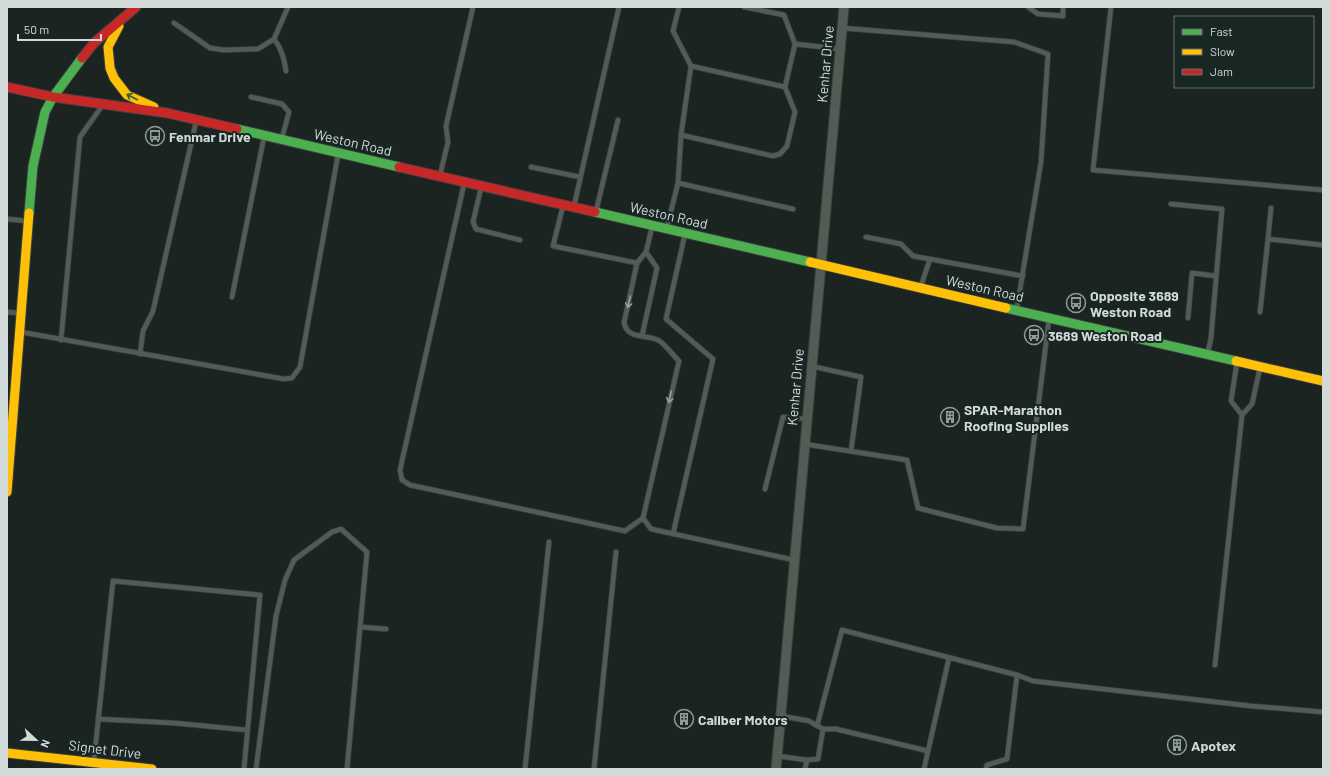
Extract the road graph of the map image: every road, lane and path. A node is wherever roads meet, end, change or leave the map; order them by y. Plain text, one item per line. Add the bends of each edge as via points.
1 (288, 7) edge
2 (473, 7) edge
3 (619, 7) edge
4 (679, 7) edge
5 (744, 7) edge
6 (844, 7) edge
7 (1028, 7) edge
8 (1063, 7) edge
9 (1112, 7) edge
10 (130, 11) edge
11 (174, 23) dead end
12 (842, 28) junction
13 (274, 39) junction
14 (795, 44) junction
15 (840, 49) junction
16 (691, 66) junction
17 (286, 72) dead end
18 (7, 87) edge
19 (785, 87) junction
20 (53, 97) junction
21 (250, 97) dead end
22 (103, 104) junction
23 (168, 113) junction
24 (197, 120) junction
25 (618, 120) dead end
26 (681, 135) junction
27 (264, 136) junction
28 (282, 140) junction
29 (338, 153) junction
30 (531, 167) dead end
31 (440, 176) junction
32 (580, 177) junction
33 (465, 182) junction
34 (678, 183) junction
35 (481, 186) junction
36 (1323, 190) edge
37 (1171, 204) dead end
38 (563, 205) junction
39 (573, 207) junction
40 (1270, 208) dead end
41 (793, 209) dead end
42 (596, 213) junction
43 (7, 219) edge
44 (28, 221) junction
45 (652, 226) junction
46 (666, 229) junction
47 (685, 233) junction
48 (866, 237) dead end
49 (1268, 239) junction
50 (520, 240) dead end
51 (1323, 245) edge
52 (646, 252) junction
53 (930, 259) junction
54 (637, 263) junction
55 (820, 264) junction
56 (1023, 276) junction
57 (1216, 276) junction
58 (920, 288) junction
59 (232, 297) dead end
60 (1017, 310) junction
61 (7, 312) edge
62 (1260, 312) dead end
63 (21, 313) junction
64 (1050, 318) junction
65 (1188, 318) dead end
66 (19, 332) junction
67 (642, 336) junction
68 (61, 340) junction
69 (140, 354) junction
70 (1208, 354) junction
71 (1237, 361) junction
72 (811, 366) junction
73 (1260, 366) junction
74 (1323, 381) edge
75 (1242, 415) junction
76 (806, 419) junction
77 (804, 444) junction
78 (851, 451) junction
79 (8, 466) edge
80 (765, 489) dead end
81 (7, 492) edge
82 (642, 518) junction
83 (673, 534) junction
84 (549, 542) dead end
85 (616, 552) dead end
86 (794, 560) junction
87 (361, 627) junction
88 (386, 629) dead end
89 (949, 658) junction
90 (1215, 665) dead end
91 (1018, 675) junction
92 (1323, 712) edge
93 (782, 716) junction
94 (98, 719) junction
95 (817, 726) junction
96 (823, 729) junction
97 (247, 730) junction
98 (928, 751) junction
99 (7, 753) edge
100 (777, 756) junction
101 (807, 760) junction
102 (94, 762) junction
103 (152, 769) edge
104 (244, 769) edge
105 (256, 769) edge
106 (347, 769) edge
107 (525, 769) edge
108 (594, 769) edge
109 (776, 769) edge
110 (806, 769) edge
111 (924, 769) edge
112 (986, 769) edge

1 - 13 lane
2 - 31 lane via 446,126 448,142
3 - 32 lane
4 - 16 lane via 673,31
5 - 14 lane via 784,15
6 - 12 street, Kenhar Drive
7 - 8 lane via 1038,14 1063,16
9 - 36 lane via 1093,170
10 - 20 main road via 94,43
23 -> 10 main road via 127,95 110,68 108,47
11 - 13 lane via 210,48 258,49
12 - 15 street, Kenhar Drive
12 - 56 lane via 1014,42 1048,54 1041,162
13 - 17 lane via 283,55
14 - 15 lane
14 - 19 lane
15 - 55 street, Kenhar Drive
16 - 19 lane
16 - 26 lane
18 - 20 main road, Weston Road
19 - 26 lane via 794,112 788,146 780,154 773,156
20 - 22 main road, Weston Road
20 - 44 main road via 45,112 33,166
21 - 28 lane via 286,107 289,112
22 - 23 main road, Weston Road
22 - 68 lane via 80,137
23 - 24 main road, Weston Road
24 - 27 main road, Weston Road
24 - 69 lane via 153,311 143,331
25 - 42 lane
26 - 34 lane
27 - 28 main road, Weston Road
27 - 59 lane
28 - 29 main road, Weston Road
29 - 31 main road, Weston Road
29 - 69 lane via 297,373 292,378 284,379
30 - 32 lane
31 - 33 main road, Weston Road
32 - 39 lane
33 - 35 main road, Weston Road
33 - 82 lane via 400,470 402,480 410,485 625,531
34 - 41 lane
34 - 46 lane
35 - 38 main road, Weston Road
35 - 50 lane via 473,226 476,229
37 - 57 lane via 1222,209
38 - 39 main road, Weston Road
38 - 54 lane via 553,246
39 - 42 main road, Weston Road
40 - 49 lane
42 - 45 main road, Weston Road
43 - 44 lane
44 - 63 main road
45 - 46 main road, Weston Road
45 - 52 lane
46 - 47 main road, Weston Road
47 - 55 main road, Weston Road
47 - 83 lane via 666,319 714,359
48 - 53 lane via 901,244 913,256
49 - 51 lane
49 - 62 lane
52 - 54 lane
52 - 67 lane via 657,268
53 - 56 lane
53 - 58 lane
54 -> 67 lane via 624,323 629,334
55 - 58 main road, Weston Road
55 - 72 street, Kenhar Drive
56 - 60 lane
57 - 65 lane via 1192,273
57 - 70 lane
58 - 60 main road, Weston Road
60 - 64 main road, Weston Road
61 - 63 lane
63 - 66 main road
64 - 70 main road, Weston Road
64 - 78 lane via 1024,529 997,528 918,508 907,460
66 - 68 lane
66 - 79 main road
67 -> 82 lane via 659,340 678,361
68 - 69 lane
70 - 71 main road, Weston Road
71 - 73 main road, Weston Road
71 - 75 lane via 1231,401
72 - 76 street, Kenhar Drive
72 - 78 lane via 861,377
73 - 74 main road, Weston Road
73 - 75 lane via 1252,404
75 - 90 lane
76 - 77 street, Kenhar Drive
76 - 80 lane via 783,417
77 - 78 lane
77 - 86 street, Kenhar Drive
79 - 81 main road
82 - 83 lane via 651,529
83 - 86 lane
84 - 107 lane
85 - 108 lane
86 - 93 street, Kenhar Drive
87 - 88 lane
87 - 105 lane via 367,552 341,529 332,532 294,560 281,589
87 - 106 lane
89 - 91 lane
89 - 95 lane via 842,630
89 - 98 lane
91 - 92 lane via 1033,681
91 - 112 lane via 1007,759 988,765
93 - 95 lane via 809,721
93 - 100 street, Kenhar Drive
94 - 97 lane
94 - 97 lane via 113,581 260,595
94 - 102 lane
95 - 96 lane
96 - 98 lane via 836,729
96 - 101 lane via 818,759
97 - 104 lane
98 - 111 lane
99 - 102 main road, Signet Drive
100 - 101 lane
100 - 109 street, Kenhar Drive
101 - 110 lane
102 - 103 main road, Signet Drive

